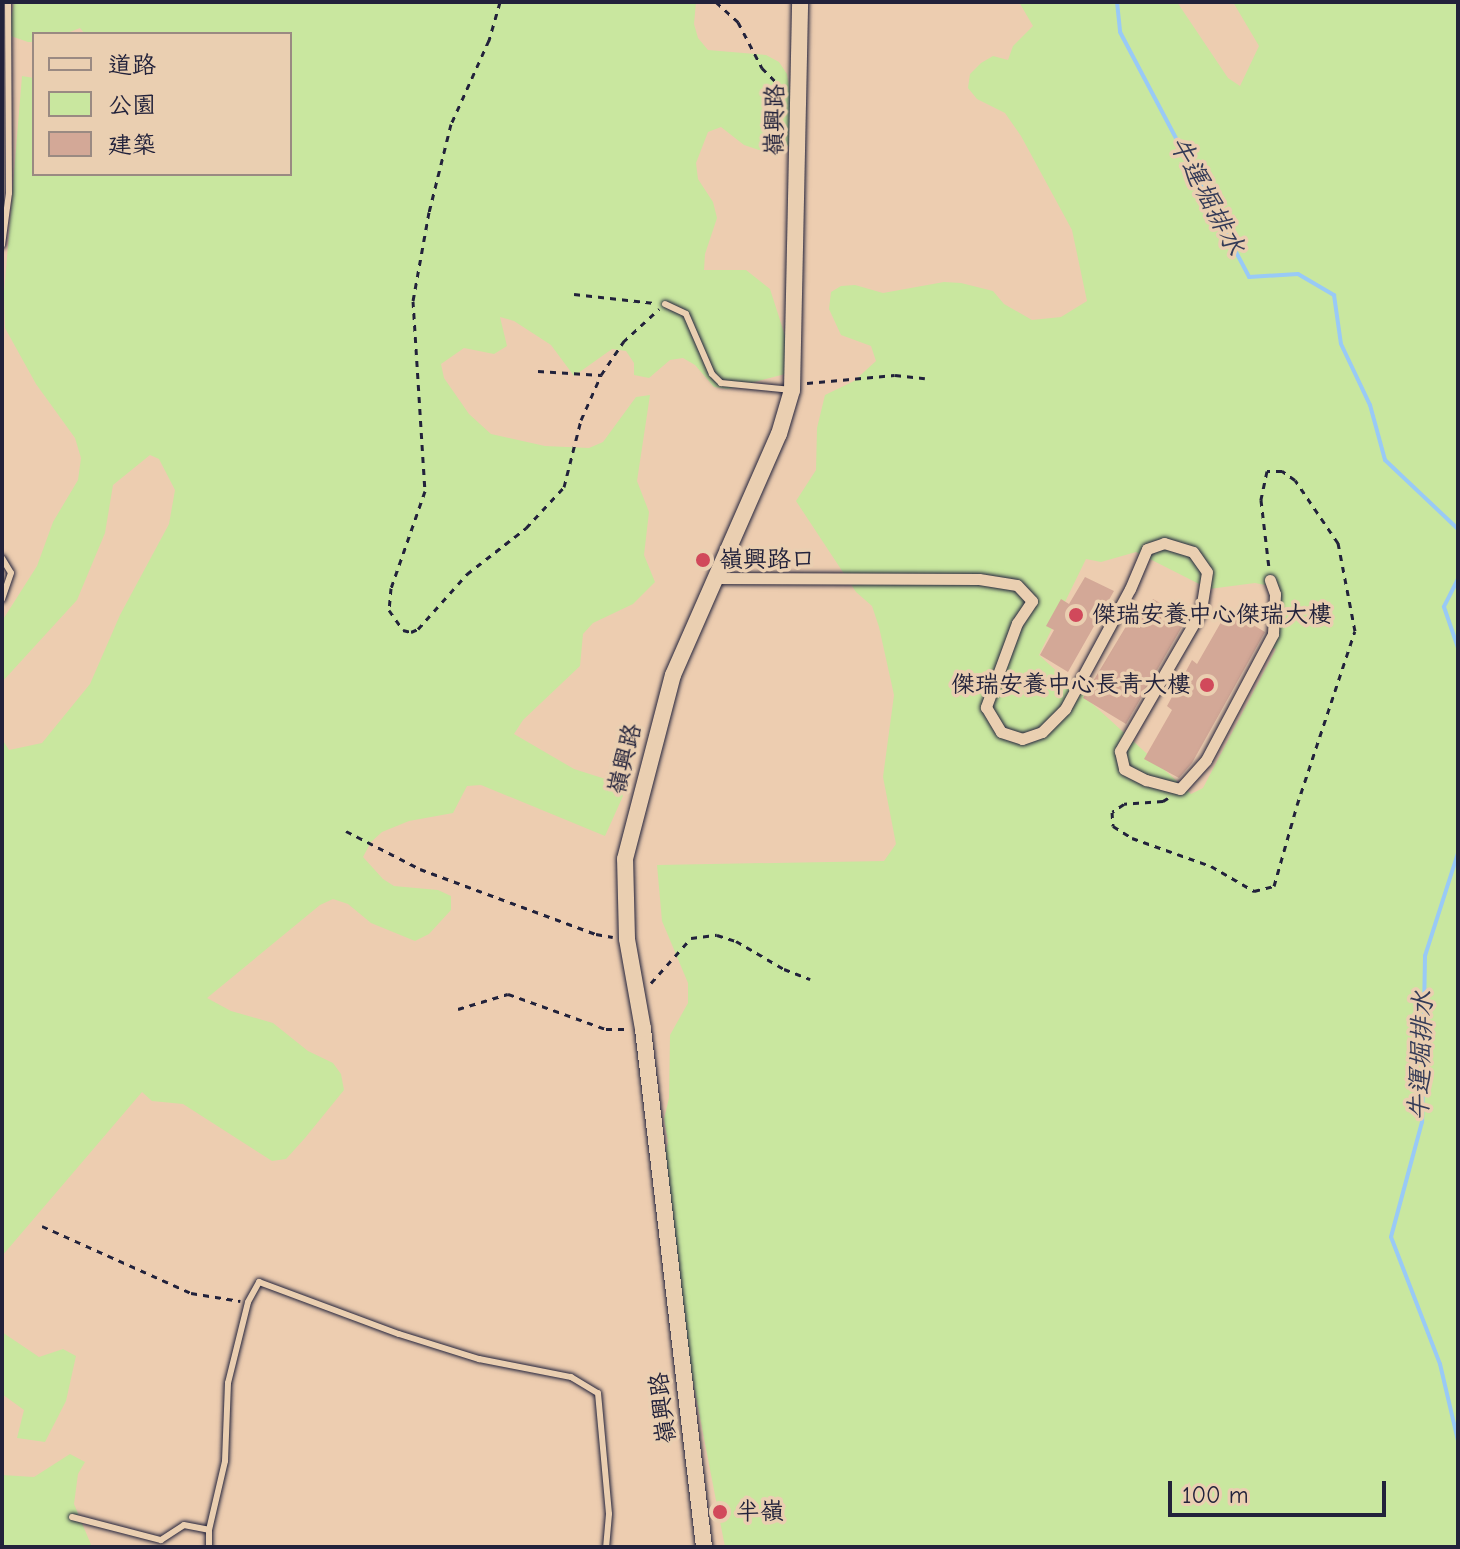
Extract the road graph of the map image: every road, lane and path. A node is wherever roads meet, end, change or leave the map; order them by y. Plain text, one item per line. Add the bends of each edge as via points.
1 (8, 2) edge
2 (500, 2) edge
3 (716, 2) edge
4 (800, 2) edge
5 (799, 104) junction
6 (2, 245) edge
7 (574, 294) dead end
8 (665, 304) junction
9 (538, 371) dead end
10 (601, 375) junction
11 (925, 378) dead end
12 (792, 390) junction
13 (2, 558) edge
14 (715, 578) junction
15 (1270, 580) joint
16 (2, 599) edge
17 (1180, 789) junction
18 (346, 831) dead end
19 (627, 939) junction
20 (810, 979) dead end
21 (637, 998) junction
22 (458, 1009) dead end
23 (643, 1029) junction
24 (42, 1226) dead end
25 (248, 1302) junction
26 (72, 1517) dead end
27 (209, 1530) junction
28 (209, 1547) edge
29 (606, 1547) edge
30 (704, 1547) edge

1 - 6 lane via 9,193
2 - 10 path via 451,124 413,301 425,491 391,588 389,610 403,630 418,629 467,574 526,528 564,487 581,420
3 - 5 path via 738,22 762,68
4 - 5 main road, 嶺興路
5 - 12 main road, 嶺興路
7 - 8 path
8 - 10 path via 623,342
8 - 12 lane via 686,314 721,383
9 - 10 path
11 - 12 path via 812,381
12 - 14 main road, 嶺興路 via 779,434
13 - 16 lane via 11,573
14 - 17 street via 979,579 1017,585 1032,601 1017,623 986,707 1001,732 1022,739 1042,732 1065,709 1147,549 1164,543 1193,552 1207,572 1201,611 1120,751 1124,769
14 - 19 main road, 嶺興路 via 673,675 642,787 625,859
15 - 17 street via 1275,594 1273,634 1206,760
15 - 17 path via 1261,500 1267,471 1282,471 1295,480 1338,543 1355,631 1274,886 1254,891 1211,866 1113,826 1112,812 1124,804 1163,801
18 - 19 path via 420,869 596,934
19 - 21 main road, 嶺興路
20 - 21 path via 717,935 691,938
21 - 23 main road, 嶺興路
22 - 23 path via 508,994 606,1029
23 - 30 main road, 嶺興路
24 - 25 path via 191,1293
25 - 27 lane via 228,1383 225,1461
25 - 29 lane via 259,1282 412,1339 571,1377 598,1393 609,1514
26 - 27 lane via 161,1540 184,1525
27 - 28 lane

